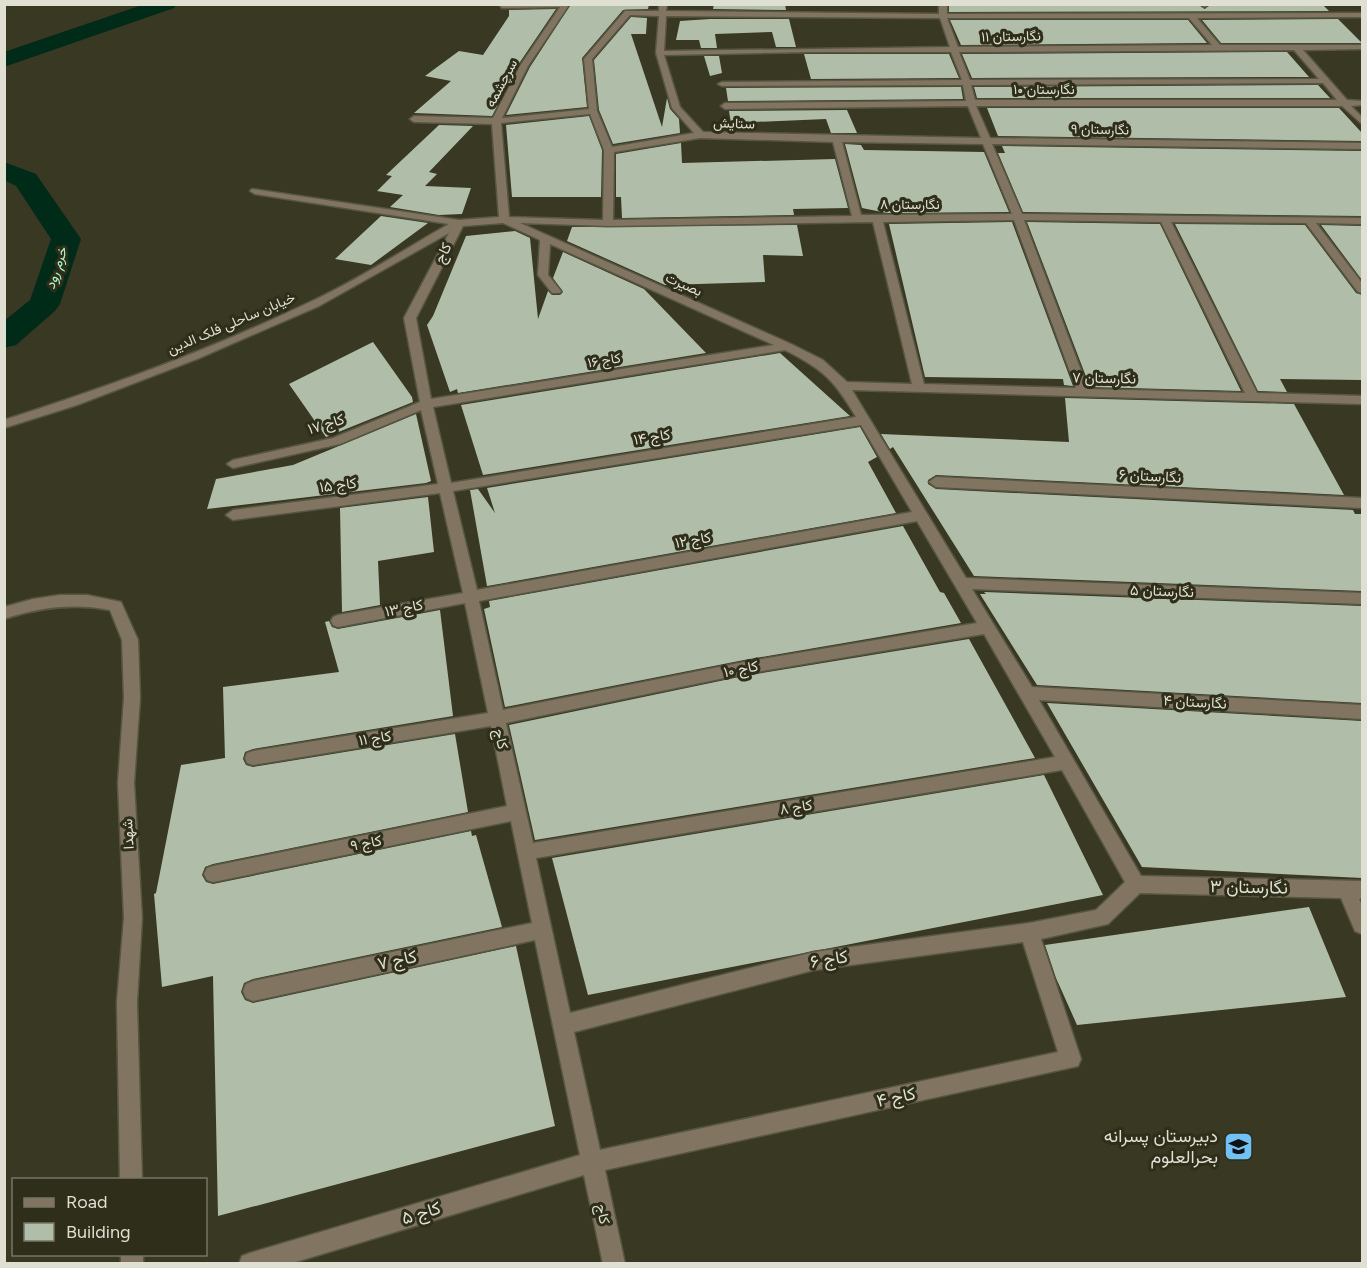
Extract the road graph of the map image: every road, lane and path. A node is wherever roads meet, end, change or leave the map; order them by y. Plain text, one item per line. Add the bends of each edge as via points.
1 (663, 4) edge
2 (943, 4) edge
3 (1119, 4) edge
4 (566, 5) edge
5 (502, 6) dead end
6 (663, 15) junction
7 (1362, 15) edge
8 (943, 16) junction
9 (1191, 16) junction
10 (1128, 17) junction
11 (1295, 46) junction
12 (1362, 46) edge
13 (1218, 48) junction
14 (955, 50) junction
15 (660, 53) junction
16 (966, 81) junction
17 (1327, 81) junction
18 (722, 84) dead end
19 (971, 103) junction
20 (1342, 103) junction
21 (1362, 103) edge
22 (725, 106) dead end
23 (593, 111) junction
24 (414, 118) dead end
25 (496, 121) junction
26 (1362, 121) edge
27 (700, 135) junction
28 (837, 140) junction
29 (988, 141) junction
30 (1362, 146) edge
31 (609, 150) junction
32 (255, 191) dead end
33 (1018, 217) junction
34 (857, 218) junction
35 (877, 218) junction
36 (504, 220) junction
37 (1165, 220) junction
38 (1309, 221) junction
39 (1362, 221) edge
40 (608, 223) junction
41 (459, 224) junction
42 (545, 237) junction
43 (556, 291) dead end
44 (1362, 291) edge
45 (787, 346) junction
46 (844, 386) junction
47 (920, 389) junction
48 (1084, 394) junction
49 (1253, 397) junction
50 (1362, 400) edge
51 (426, 404) junction
52 (864, 420) junction
53 (4, 424) edge
54 (233, 464) dead end
55 (936, 482) dead end
56 (446, 488) junction
57 (1362, 503) edge
58 (233, 515) dead end
59 (921, 515) junction
60 (961, 583) junction
61 (471, 596) junction
62 (1362, 598) edge
63 (4, 613) edge
64 (338, 621) dead end
65 (988, 627) junction
66 (1027, 693) junction
67 (1362, 711) edge
68 (496, 718) junction
69 (253, 758) dead end
70 (1066, 762) junction
71 (518, 812) junction
72 (525, 852) junction
73 (213, 874) dead end
74 (1136, 884) junction
75 (1354, 890) edge
76 (1362, 925) edge
77 (541, 930) junction
78 (1029, 932) junction
79 (253, 991) dead end
80 (563, 1025) junction
81 (592, 1162) junction
82 (131, 1178) edge
83 (250, 1263) edge
84 (614, 1263) edge

1 - 6 street, ستایش
2 - 8 street
3 - 10 street
4 - 5 street
4 - 25 street, سرچشمه via 524,66
6 - 8 street
6 - 15 street, ستایش
6 - 23 street via 628,13 588,59
7 - 9 street
8 - 10 street
8 - 14 street
9 - 10 street
9 - 13 street
11 - 12 street, نگارستان ۱۱
11 - 13 street, نگارستان ۱۱
11 - 17 street
13 - 14 street, نگارستان ۱۱
14 - 15 street, نگارستان ۱۱
14 - 16 street
15 - 27 street, ستایش via 676,108
16 - 17 street
16 - 18 street
16 - 19 street
17 - 20 street
19 - 20 street, نگارستان ۱۰
19 - 22 street, نگارستان ۱۰
19 - 29 street
20 - 21 street, نگارستان ۱۰
20 - 26 street
23 - 25 street
23 - 31 street
24 - 25 street
25 - 36 street, سرچشمه
27 - 28 street, ستایش
27 - 31 street
28 - 29 street, نگارستان ۹
28 - 34 street
29 - 30 street, نگارستان ۹
29 - 33 street
31 - 40 street
32 - 41 street
33 - 35 street, نگارستان ۸
33 - 37 street, نگارستان ۸
33 - 48 street
34 - 35 street, نگارستان ۸
34 - 40 street
35 - 47 street
36 - 40 street
36 - 41 street
36 - 42 street, بصیرت
37 - 38 street, نگارستان ۸
37 - 49 street
38 - 39 street, نگارستان ۸
38 - 44 street
41 - 51 street, کاج via 410,318
41 - 53 street, خیابان ساحلی فلک الدین via 305,308 193,356
42 - 43 street via 543,275
42 - 45 street, بصیرت
45 - 46 street, بصیرت via 819,363
45 - 51 street, کاج ۱۶
46 - 47 street, نگارستان ۷
46 - 52 street, بصیرت
47 - 48 street, نگارستان ۷
48 - 49 street, نگارستان ۷
49 - 50 street, نگارستان ۷
51 - 54 street, کاج ۱۷ via 336,441
51 - 56 street, کاج
52 - 56 street, کاج ۱۴
52 - 59 street, بصیرت
55 - 57 street, نگارستان ۶
56 - 58 street, کاج ۱۵
56 - 61 street, کاج
59 - 60 street, بصیرت
59 - 61 street, کاج ۱۲
60 - 62 street, نگارستان ۵
60 - 65 street, بصیرت
61 - 64 street, کاج ۱۳
61 - 68 street, کاج
63 - 82 street, شهدا via 35,602 90,599 116,606 130,640 132,698 126,783 133,918 127,1002
65 - 66 street, بصیرت
65 - 68 street, کاج ۱۰ via 744,668
66 - 67 street, نگارستان ۴
66 - 70 street, بصیرت
68 - 69 street, کاج ۱۱
68 - 71 street, کاج
70 - 72 street, کاج ۸
70 - 74 street, بصیرت
71 - 72 street, کاج
71 - 73 street, کاج ۹
72 - 77 street, کاج
74 - 75 street, نگارستان ۳
74 - 78 street, کاج ۶ via 1101,918
75 - 76 street
77 - 79 street, کاج ۷
77 - 80 street, کاج
78 - 80 street, کاج ۶ via 814,961
78 - 81 street, کاج ۴ via 1071,1059
80 - 81 street, کاج
81 - 83 street, کاج ۵
81 - 84 street, کاج

